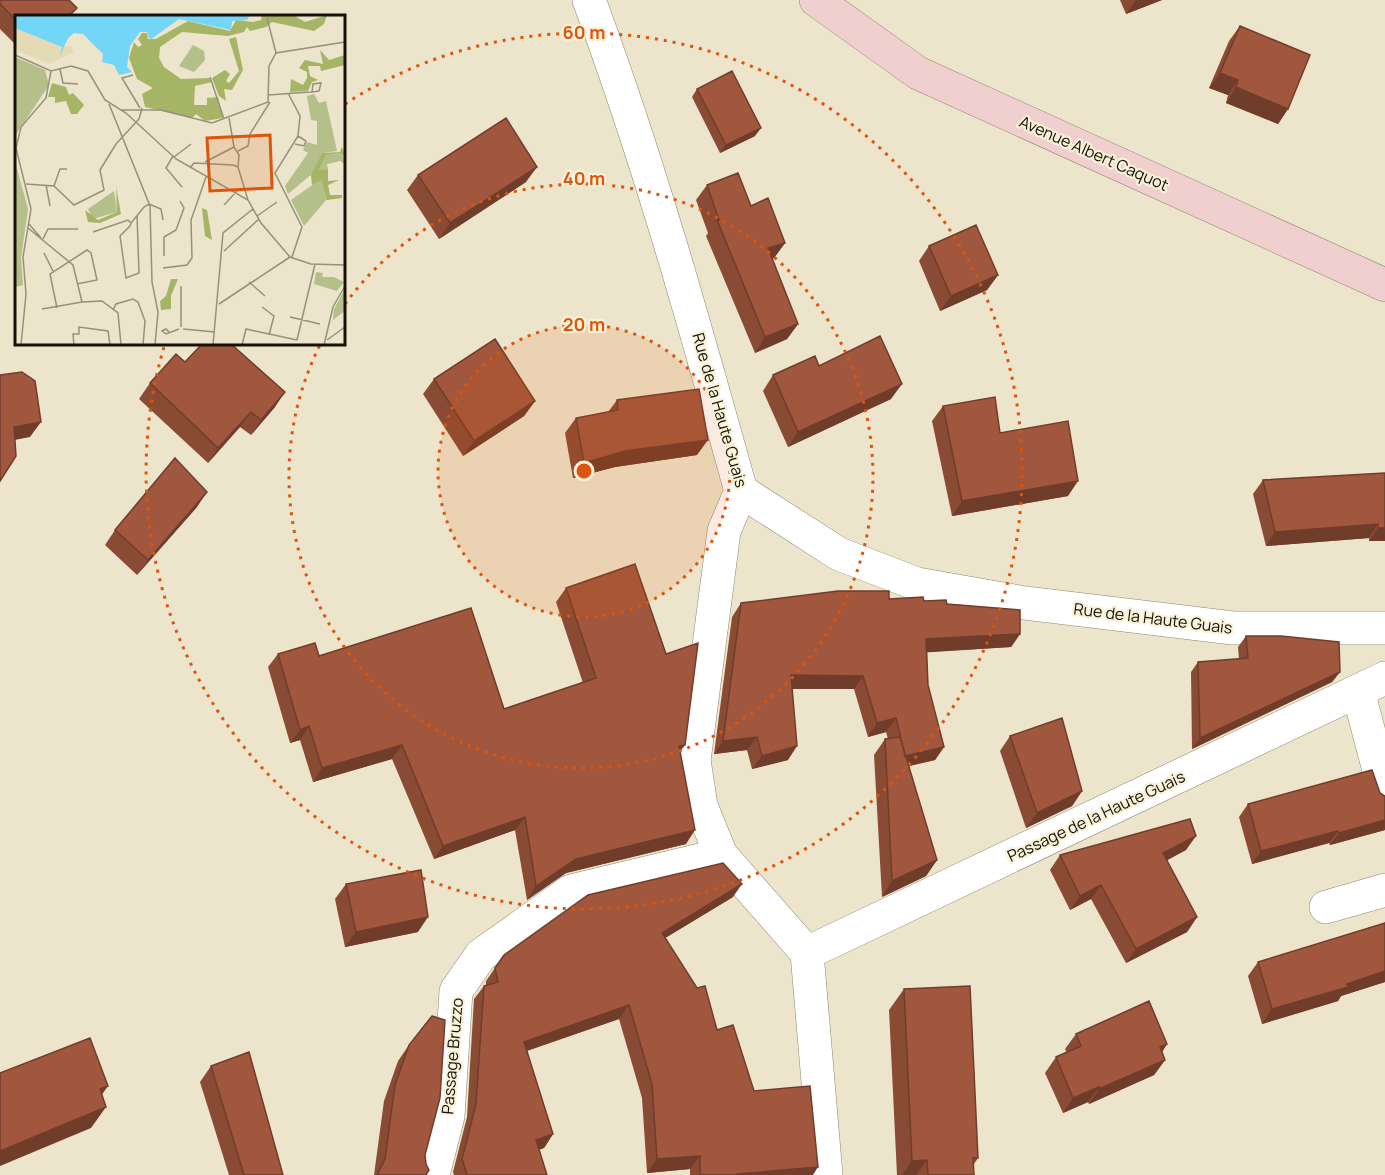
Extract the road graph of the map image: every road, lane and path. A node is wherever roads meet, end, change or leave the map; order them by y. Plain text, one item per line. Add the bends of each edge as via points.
1 (589, 0) edge
2 (816, 0) edge
3 (1385, 285) edge
4 (741, 491) junction
5 (1385, 628) edge
6 (1372, 685) edge
7 (1385, 794) edge
8 (721, 855) junction
9 (1385, 890) edge
10 (1326, 908) dead end
11 (807, 954) junction
12 (434, 1175) edge
13 (825, 1175) edge

1 - 4 street, Rue de la Haute Guais via 687,297
2 - 3 main road, Avenue Albert Caquot via 918,73
4 - 5 street, Rue de la Haute Guais via 839,554 917,584 1025,603 1233,628
4 - 8 street via 724,531 694,760 701,806
6 - 7 street
6 - 11 street, Passage de la Haute Guais
8 - 11 street
8 - 12 street, Passage Bruzzo via 571,891 481,955 456,991 448,1116
9 - 10 street
11 - 13 street

